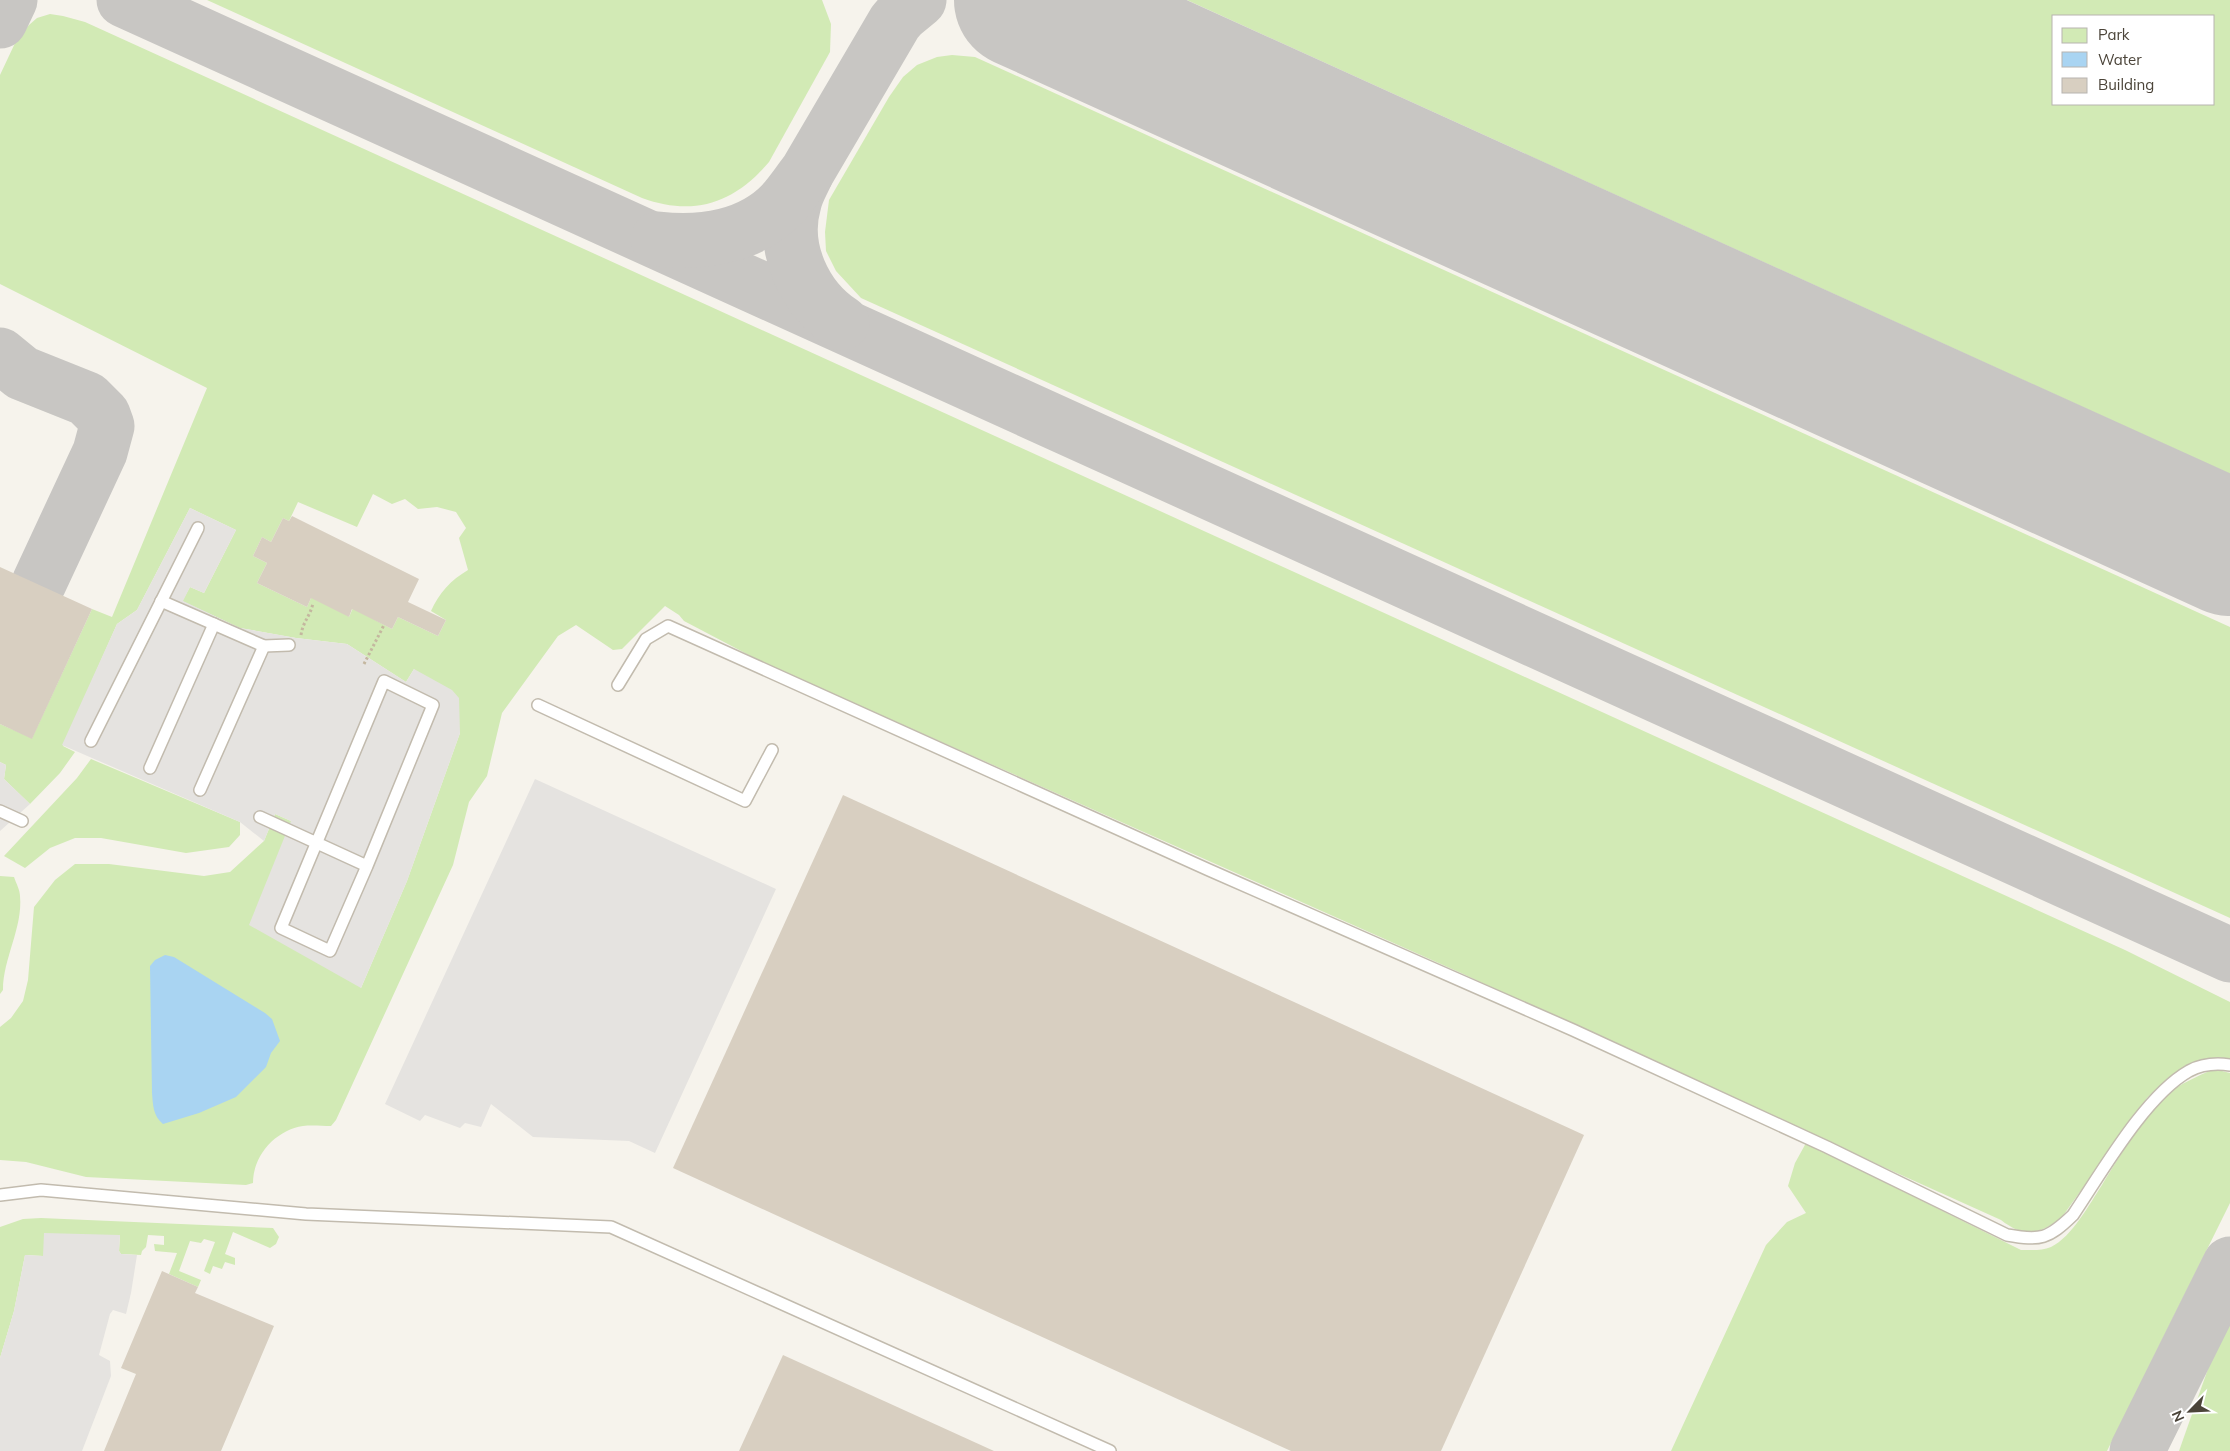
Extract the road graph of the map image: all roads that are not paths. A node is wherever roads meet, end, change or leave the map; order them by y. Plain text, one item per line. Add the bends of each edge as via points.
1 (198, 528) dead end
2 (161, 601) junction
3 (214, 624) junction
4 (289, 645) dead end
5 (264, 646) junction
6 (618, 685) dead end
7 (538, 705) dead end
8 (91, 741) dead end
9 (772, 750) dead end
10 (150, 768) dead end
11 (200, 790) dead end
12 (0, 811) edge
13 (260, 817) dead end
14 (22, 821) dead end
15 (316, 843) junction
16 (367, 866) junction
17 (2230, 1065) edge
18 (0, 1195) edge
19 (1110, 1451) edge

1 - 2 lane
2 - 3 lane
2 - 8 lane
3 - 5 lane
3 - 10 lane
4 - 5 lane
5 - 11 lane
6 - 17 lane via 646,639 668,626 1572,1030 1827,1147 2007,1235 2033,1240 2055,1232 2073,1214 2160,1092 2190,1070 2213,1063
7 - 9 lane via 745,801
12 - 14 lane
13 - 15 lane
15 - 16 lane
15 - 16 lane via 281,928 330,951
15 - 16 lane via 384,681 433,705
18 - 19 lane via 41,1190 306,1214 611,1227

